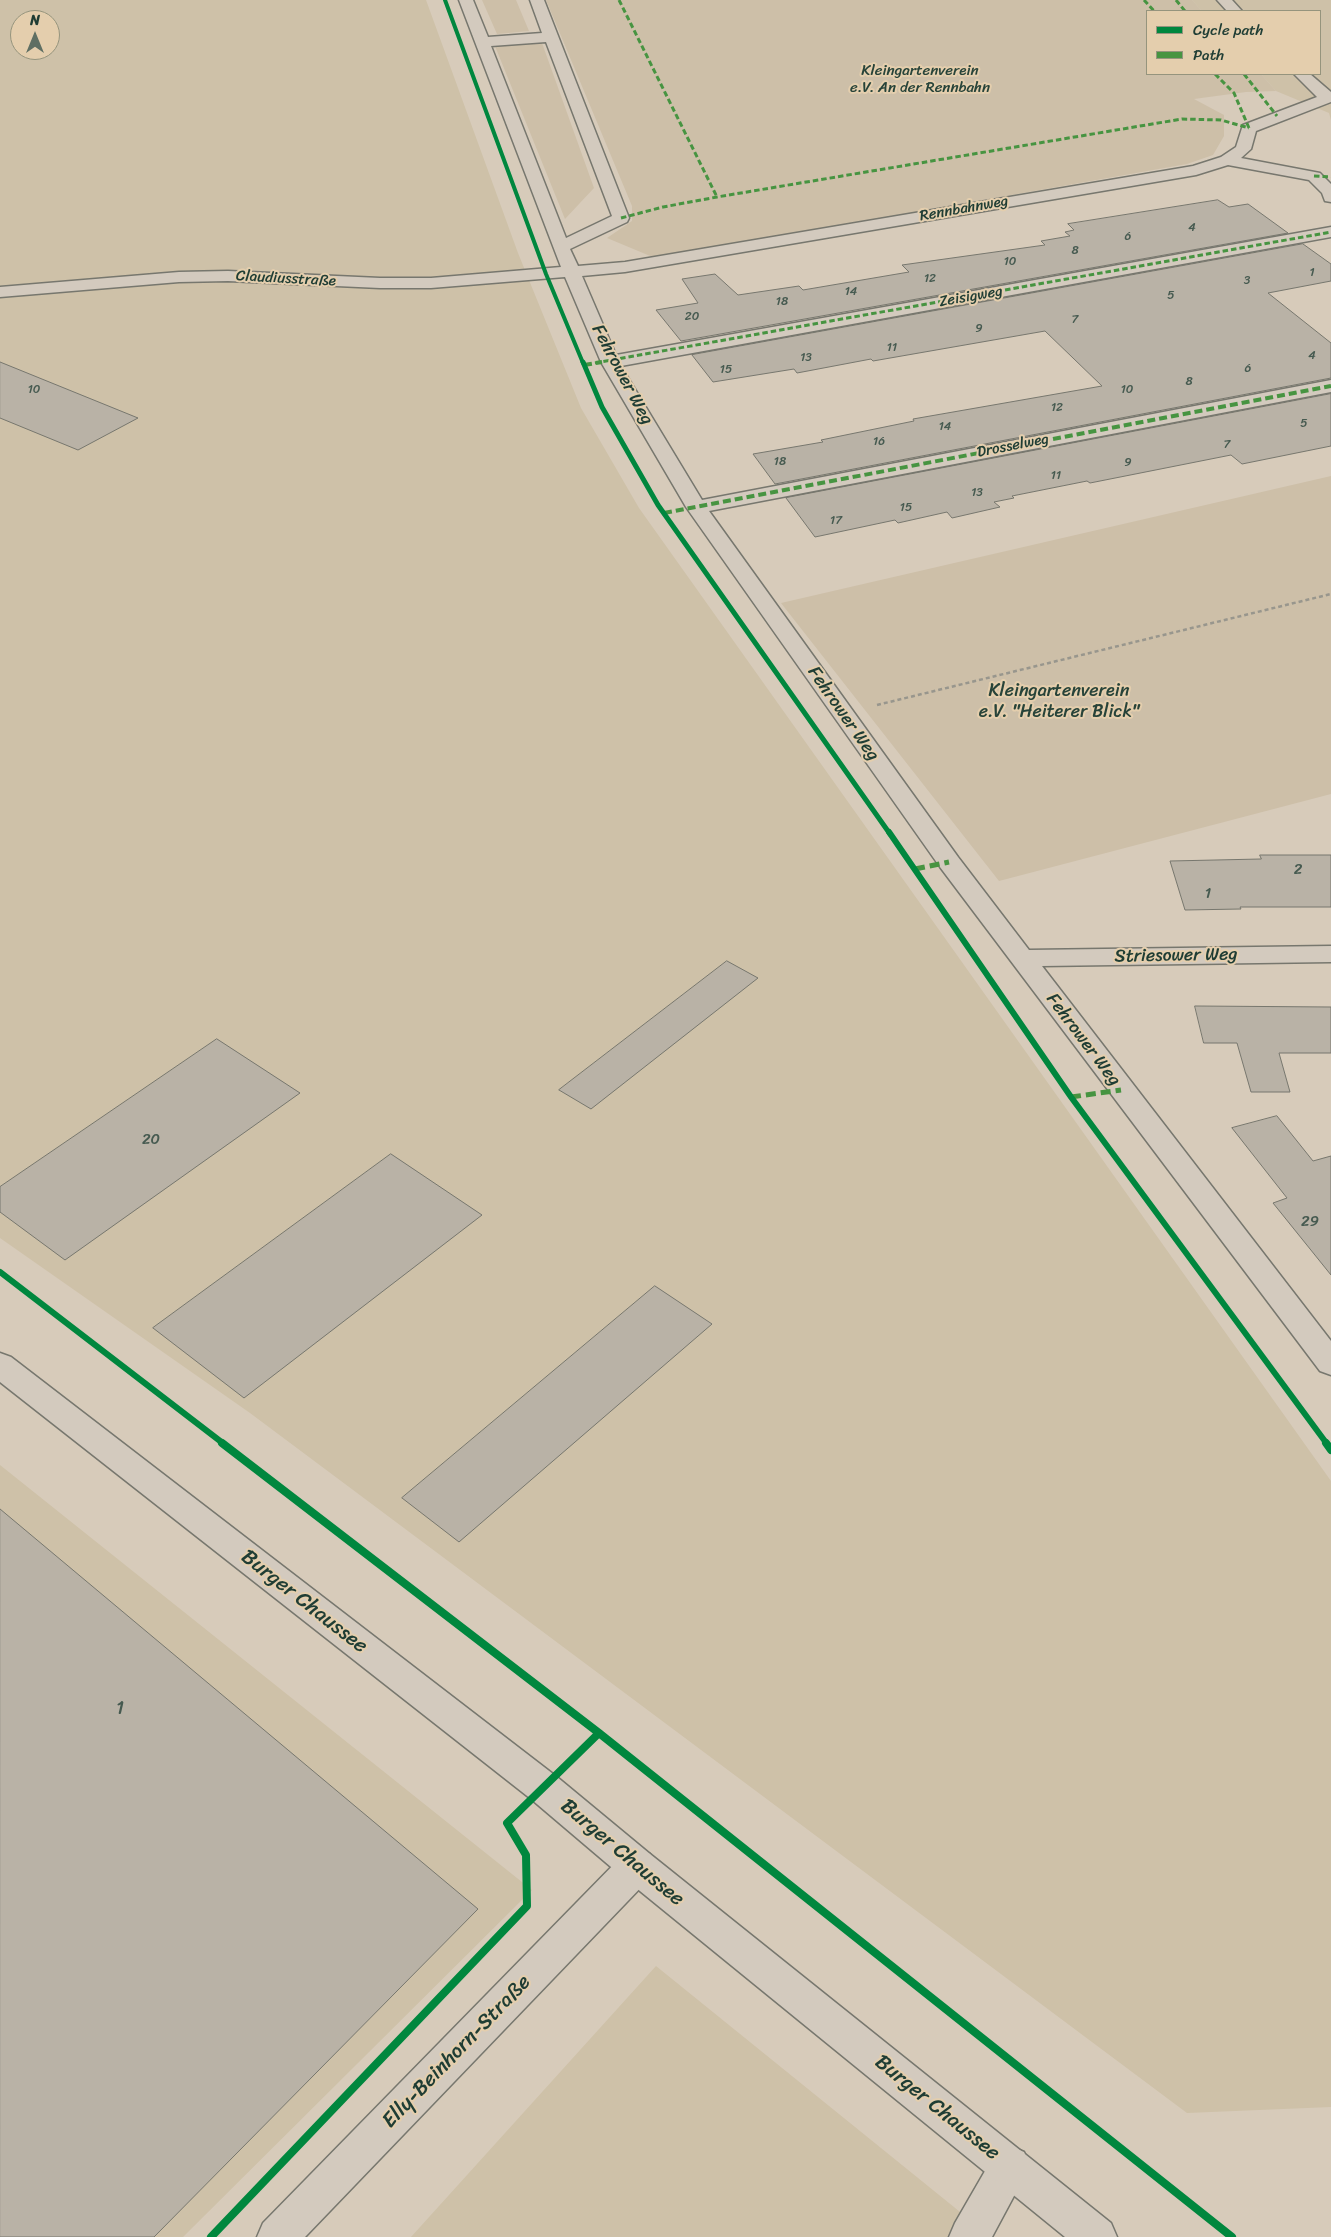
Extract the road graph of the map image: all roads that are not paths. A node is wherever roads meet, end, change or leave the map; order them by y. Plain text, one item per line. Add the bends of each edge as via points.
1 (466, 0) edge
2 (537, 0) edge
3 (1224, 0) edge
4 (1235, 10) edge
5 (552, 37) junction
6 (482, 42) junction
7 (1302, 75) edge
8 (1328, 97) edge
9 (1227, 160) junction
10 (1331, 197) edge
11 (1331, 232) edge
12 (560, 247) junction
13 (572, 272) junction
14 (0, 292) edge
15 (610, 362) junction
16 (1331, 386) edge
17 (696, 507) junction
18 (1331, 954) edge
19 (1022, 958) junction
20 (1331, 1363) edge
21 (0, 1365) edge
22 (637, 1866) junction
23 (1010, 2166) junction
24 (277, 2237) edge
25 (969, 2237) edge
26 (1097, 2237) edge

1 - 6 street, Fehrower Weg
2 - 5 street
3 - 4 street
5 - 6 street
5 - 12 street via 621,218
6 - 12 street, Fehrower Weg
7 - 8 street
8 - 9 street, Rennbahnweg via 1248,128 1243,149
9 - 10 street via 1314,176
9 - 13 street, Rennbahnweg via 1186,172 625,267
11 - 15 street, Zeisigweg
12 - 13 street, Fehrower Weg
13 - 14 street, Claudiusstraße via 431,283 179,277
13 - 15 street, Fehrower Weg
15 - 17 street, Fehrower Weg
16 - 17 street, Drosselweg
17 - 19 street, Fehrower Weg via 949,862
18 - 19 street, Striesower Weg
19 - 20 street, Fehrower Weg
21 - 22 street, Burger Chaussee via 544,1788
22 - 23 street, Burger Chaussee
22 - 24 street, Elly-Beinhorn-Straße
23 - 25 street
23 - 26 street, Burger Chaussee

